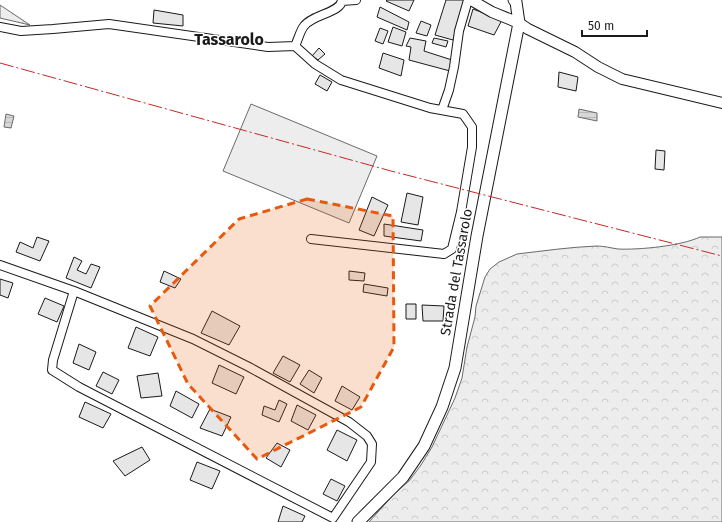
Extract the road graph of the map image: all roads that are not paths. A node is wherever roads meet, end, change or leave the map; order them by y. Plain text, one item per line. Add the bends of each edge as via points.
1 (356, 0) edge
2 (468, 0) edge
3 (471, 0) edge
4 (342, 1) edge
5 (513, 1) edge
6 (519, 23) junction
7 (0, 27) edge
8 (295, 46) junction
9 (722, 103) edge
10 (442, 110) junction
11 (311, 239) dead end
12 (0, 265) edge
13 (74, 291) junction
14 (331, 520) edge
15 (358, 522) edge

1 - 4 street
2 - 10 street via 458,31 453,72
3 - 6 street
4 - 8 street via 338,8 313,18 304,26
5 - 6 main road, Strada del Tassarolo
6 - 9 street via 622,79
6 - 15 main road, Strada del Tassarolo via 477,236 455,368 442,407 424,446 403,477
7 - 8 street via 20,31 110,24 268,47
8 - 10 street via 315,64 341,80
10 - 11 street via 464,114 472,128 472,147 465,190 452,249 444,254
12 - 13 street
13 - 14 street via 52,370 79,388
13 - 14 street via 159,325 249,366 349,422 367,436 372,444 371,462

